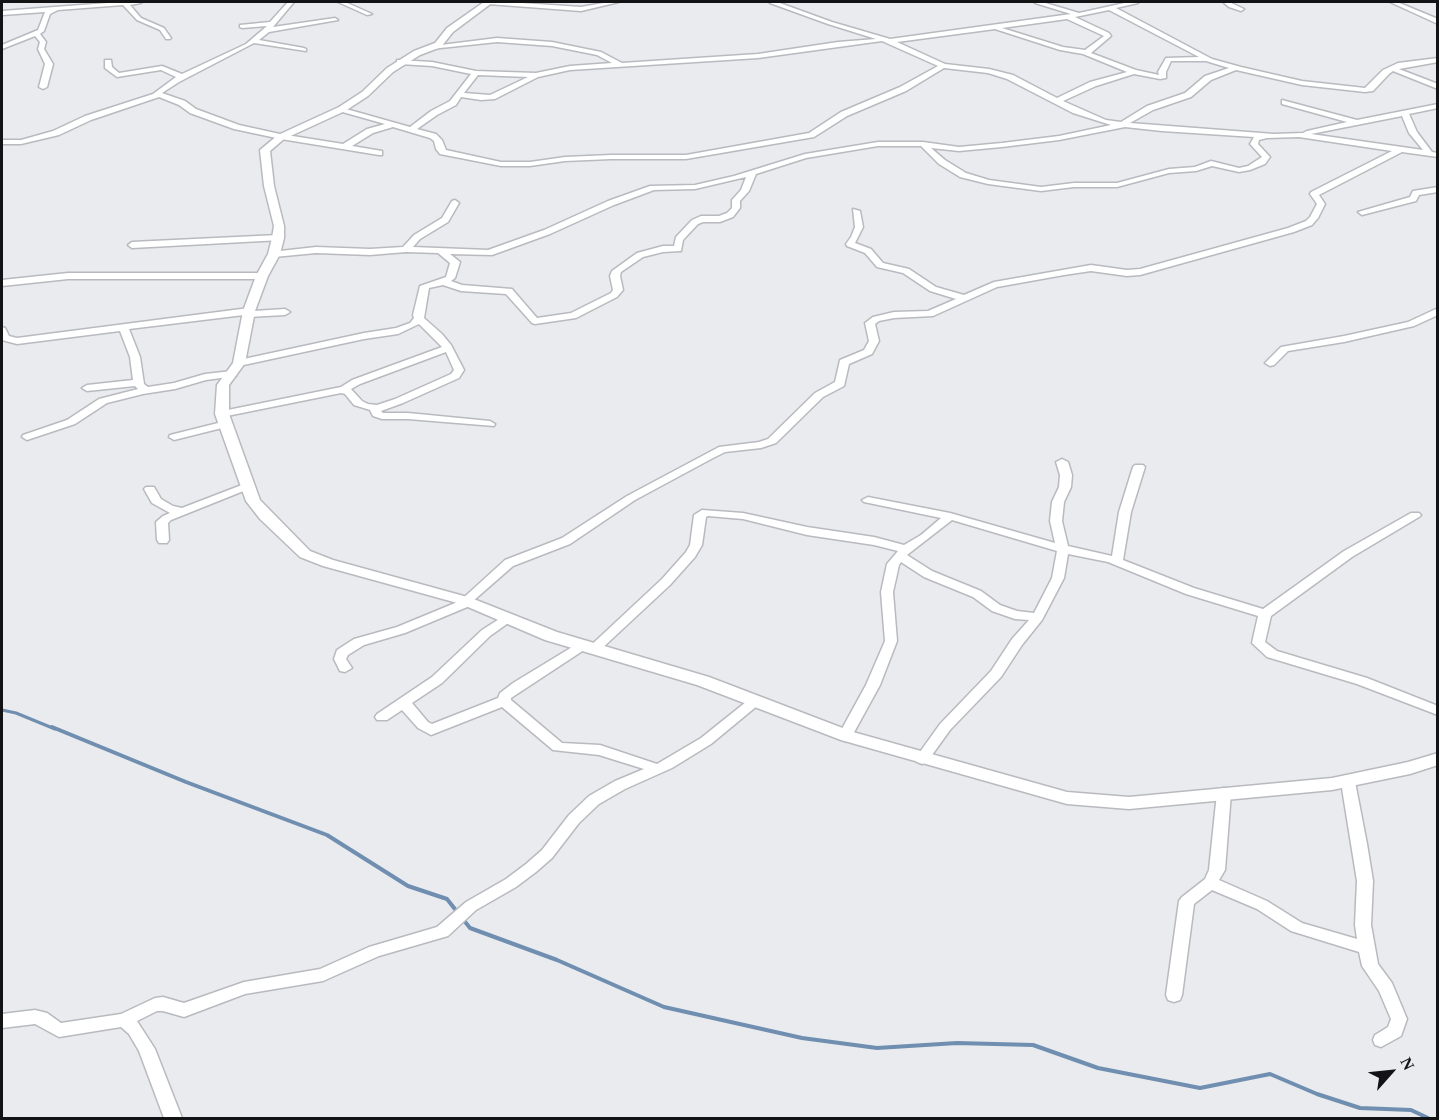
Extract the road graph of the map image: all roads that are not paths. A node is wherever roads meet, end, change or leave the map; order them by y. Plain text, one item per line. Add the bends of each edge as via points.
1 (37, 2) edge
2 (116, 2) edge
3 (139, 2) edge
4 (291, 2) edge
5 (341, 2) edge
6 (488, 2) edge
7 (616, 2) edge
8 (772, 2) edge
9 (1037, 2) edge
10 (1136, 2) edge
11 (1226, 2) edge
12 (1393, 2) edge
13 (125, 3) edge
14 (93, 4) edge
15 (108, 4) junction
16 (1111, 8) junction
17 (1241, 9) dead end
18 (44, 10) junction
19 (55, 10) junction
20 (2, 13) edge
21 (369, 14) dead end
22 (1078, 15) junction
23 (1068, 17) junction
24 (335, 20) dead end
25 (1437, 22) edge
26 (242, 26) dead end
27 (269, 27) junction
28 (991, 27) junction
29 (37, 34) junction
30 (168, 38) dead end
31 (252, 41) junction
32 (890, 41) junction
33 (2, 47) edge
34 (433, 48) junction
35 (304, 50) dead end
36 (1085, 52) junction
37 (1210, 60) junction
38 (1437, 60) edge
39 (108, 62) dead end
40 (400, 62) junction
41 (624, 66) junction
42 (943, 66) junction
43 (1236, 68) junction
44 (1394, 69) junction
45 (1134, 72) junction
46 (476, 73) junction
47 (536, 75) junction
48 (182, 78) junction
49 (43, 87) dead end
50 (1437, 87) edge
51 (156, 95) junction
52 (460, 95) junction
53 (1058, 101) junction
54 (1284, 102) dead end
55 (1437, 106) edge
56 (342, 109) junction
57 (1405, 113) junction
58 (423, 120) junction
59 (1355, 123) junction
60 (393, 124) junction
61 (1125, 124) junction
62 (413, 128) junction
63 (1299, 135) junction
64 (1266, 136) junction
65 (282, 137) junction
66 (2, 142) edge
67 (923, 144) junction
68 (346, 146) junction
69 (1400, 150) junction
70 (379, 153) dead end
71 (1435, 156) edge
72 (752, 173) junction
73 (1437, 189) edge
74 (455, 203) dead end
75 (855, 211) dead end
76 (1362, 212) dead end
77 (279, 238) junction
78 (132, 246) dead end
79 (406, 249) junction
80 (441, 252) junction
81 (274, 254) junction
82 (262, 276) junction
83 (444, 282) junction
84 (2, 283) edge
85 (964, 298) junction
86 (1437, 311) edge
87 (285, 312) dead end
88 (248, 313) junction
89 (419, 319) junction
90 (2, 330) edge
91 (124, 330) junction
92 (448, 348) junction
93 (1270, 363) dead end
94 (236, 368) junction
95 (143, 387) junction
96 (87, 388) dead end
97 (343, 390) junction
98 (374, 408) junction
99 (224, 419) junction
100 (490, 424) dead end
101 (27, 437) dead end
102 (174, 437) dead end
103 (1062, 462) dead end
104 (1138, 467) dead end
105 (247, 486) junction
106 (150, 489) dead end
107 (868, 500) dead end
108 (182, 511) junction
109 (1415, 515) dead end
110 (950, 516) junction
111 (162, 540) dead end
112 (1064, 549) junction
113 (902, 552) junction
114 (1117, 560) junction
115 (467, 602) junction
116 (1265, 614) junction
117 (1038, 617) junction
118 (507, 618) junction
119 (588, 647) junction
120 (345, 668) dead end
121 (504, 701) junction
122 (756, 701) junction
123 (404, 703) junction
124 (1437, 711) edge
125 (382, 717) dead end
126 (845, 736) junction
127 (922, 759) junction
128 (1437, 759) edge
129 (658, 769) junction
130 (1348, 782) junction
131 (1224, 793) junction
132 (1210, 884) junction
133 (1366, 948) junction
134 (1174, 995) dead end
135 (124, 1020) junction
136 (2, 1021) edge
137 (1381, 1040) dead end
138 (173, 1119) edge

1 - 18 street
2 - 15 street
3 - 13 street
4 - 27 street
5 - 21 street
6 - 7 street via 584,9
6 - 34 street
8 - 32 street
9 - 22 street
10 - 16 street
11 - 17 street
12 - 25 street
13 - 15 street
13 - 30 street via 139,19 162,29
14 - 15 street
14 - 19 street
16 - 22 street
16 - 37 street
18 - 19 street
18 - 20 street
19 - 29 street via 47,13
22 - 23 street
23 - 28 street
23 - 36 street via 1108,36
24 - 27 street
26 - 27 street
27 - 31 street
28 - 32 street
28 - 36 street via 1062,49
29 - 33 street
29 - 49 street via 49,63
31 - 35 street
31 - 48 street
32 - 41 street via 838,44 765,56
32 - 42 street
34 - 40 street
34 - 41 street via 491,40 552,44 599,53
36 - 45 street
37 - 43 street
37 - 45 street via 1168,58 1160,77
38 - 44 street
39 - 48 street via 108,68 117,75 162,68
40 - 46 street
40 - 56 street
41 - 47 street via 570,68
42 - 53 street via 1000,74
42 - 62 street via 903,89 844,114 811,135 686,158 611,157 501,164 444,152 436,138
43 - 44 street via 1365,90
43 - 61 street via 1212,76 1188,95 1150,108
44 - 50 street
45 - 53 street via 1093,84
46 - 47 street
46 - 52 street
47 - 52 street via 492,97
48 - 51 street
51 - 65 street via 237,127
51 - 66 street via 56,133 21,142
52 - 58 street
53 - 61 street via 1087,116
54 - 59 street
55 - 57 street
56 - 60 street
56 - 65 street
57 - 59 street
57 - 71 street via 1413,133
58 - 60 street
58 - 62 street
59 - 63 street
60 - 62 street
60 - 68 street via 370,131
61 - 64 street
61 - 67 street via 1002,145 959,149
63 - 64 street
63 - 69 street
64 - 67 street via 1256,139 1254,144 1266,157 1250,168 1239,170 1210,163 1118,185 1041,189 963,175
65 - 68 street
65 - 77 street via 264,153
67 - 72 street via 878,144 838,150
68 - 70 street
69 - 71 street
69 - 85 street via 1314,194 1321,204 1314,218 1290,230 1140,272 1085,268 1000,283
72 - 80 street via 695,187 653,188 494,252
72 - 83 street via 730,215 695,222 679,238 675,250 640,255 617,271 618,290 614,295 579,314 535,321 509,291 460,288
73 - 76 street
74 - 79 street via 445,220 417,237
75 - 85 street via 859,227 850,244 868,251 880,265 906,271 933,289
77 - 78 street
77 - 81 street
79 - 80 street
79 - 81 street
80 - 83 street via 455,262 450,278
81 - 82 street
82 - 84 street via 68,276
82 - 88 street
83 - 89 street via 425,286
85 - 115 street via 930,314 894,315 871,321 874,341 868,352 844,362 840,384 819,395 772,441 761,446 723,449 645,489 566,541 509,563
86 - 93 street via 1411,324 1285,349
87 - 88 street
88 - 91 street
88 - 94 street
89 - 92 street
89 - 94 street via 398,331
90 - 91 street via 4,338 18,341 99,329
91 - 95 street
92 - 97 street
92 - 98 street via 459,370 455,376
94 - 95 street via 169,388
94 - 99 street via 223,385
95 - 96 street
95 - 101 street via 103,401 71,422
97 - 98 street via 358,403
97 - 99 street
98 - 100 street via 382,416
99 - 102 street
99 - 105 street
103 - 112 street via 1065,487 1056,521
104 - 114 street
105 - 108 street
105 - 115 street via 258,509 305,554
106 - 108 street via 156,501
107 - 110 street
108 - 111 street via 162,522
109 - 116 street via 1347,554
110 - 112 street
110 - 113 street
112 - 114 street
112 - 117 street via 1058,578
113 - 117 street via 928,574 978,594 996,608
113 - 119 street via 873,541 706,512 700,515 691,554 666,582
113 - 126 street via 893,564 887,592 891,641
114 - 116 street via 1190,591
115 - 118 street
115 - 120 street via 401,630 359,642 342,653 340,659
116 - 124 street via 1258,643 1266,651 1362,681
117 - 127 street via 996,674 945,727
118 - 119 street
118 - 123 street
119 - 121 street via 518,686
119 - 122 street
121 - 123 street via 431,730
121 - 129 street via 558,747 600,750
122 - 126 street
122 - 129 street via 706,741
123 - 125 street
126 - 127 street
127 - 131 street via 1084,800 1129,803
128 - 130 street
129 - 135 street via 594,800 531,868 471,906 442,932 375,951 323,975 244,988 184,1010 155,1005
130 - 131 street
130 - 133 street via 1365,881
131 - 132 street via 1217,870
132 - 133 street via 1262,905 1297,927
132 - 134 street via 1187,901
133 - 137 street via 1370,966 1386,988 1399,1019 1395,1031
135 - 136 street via 59,1030 35,1017
135 - 138 street via 135,1029 147,1049

